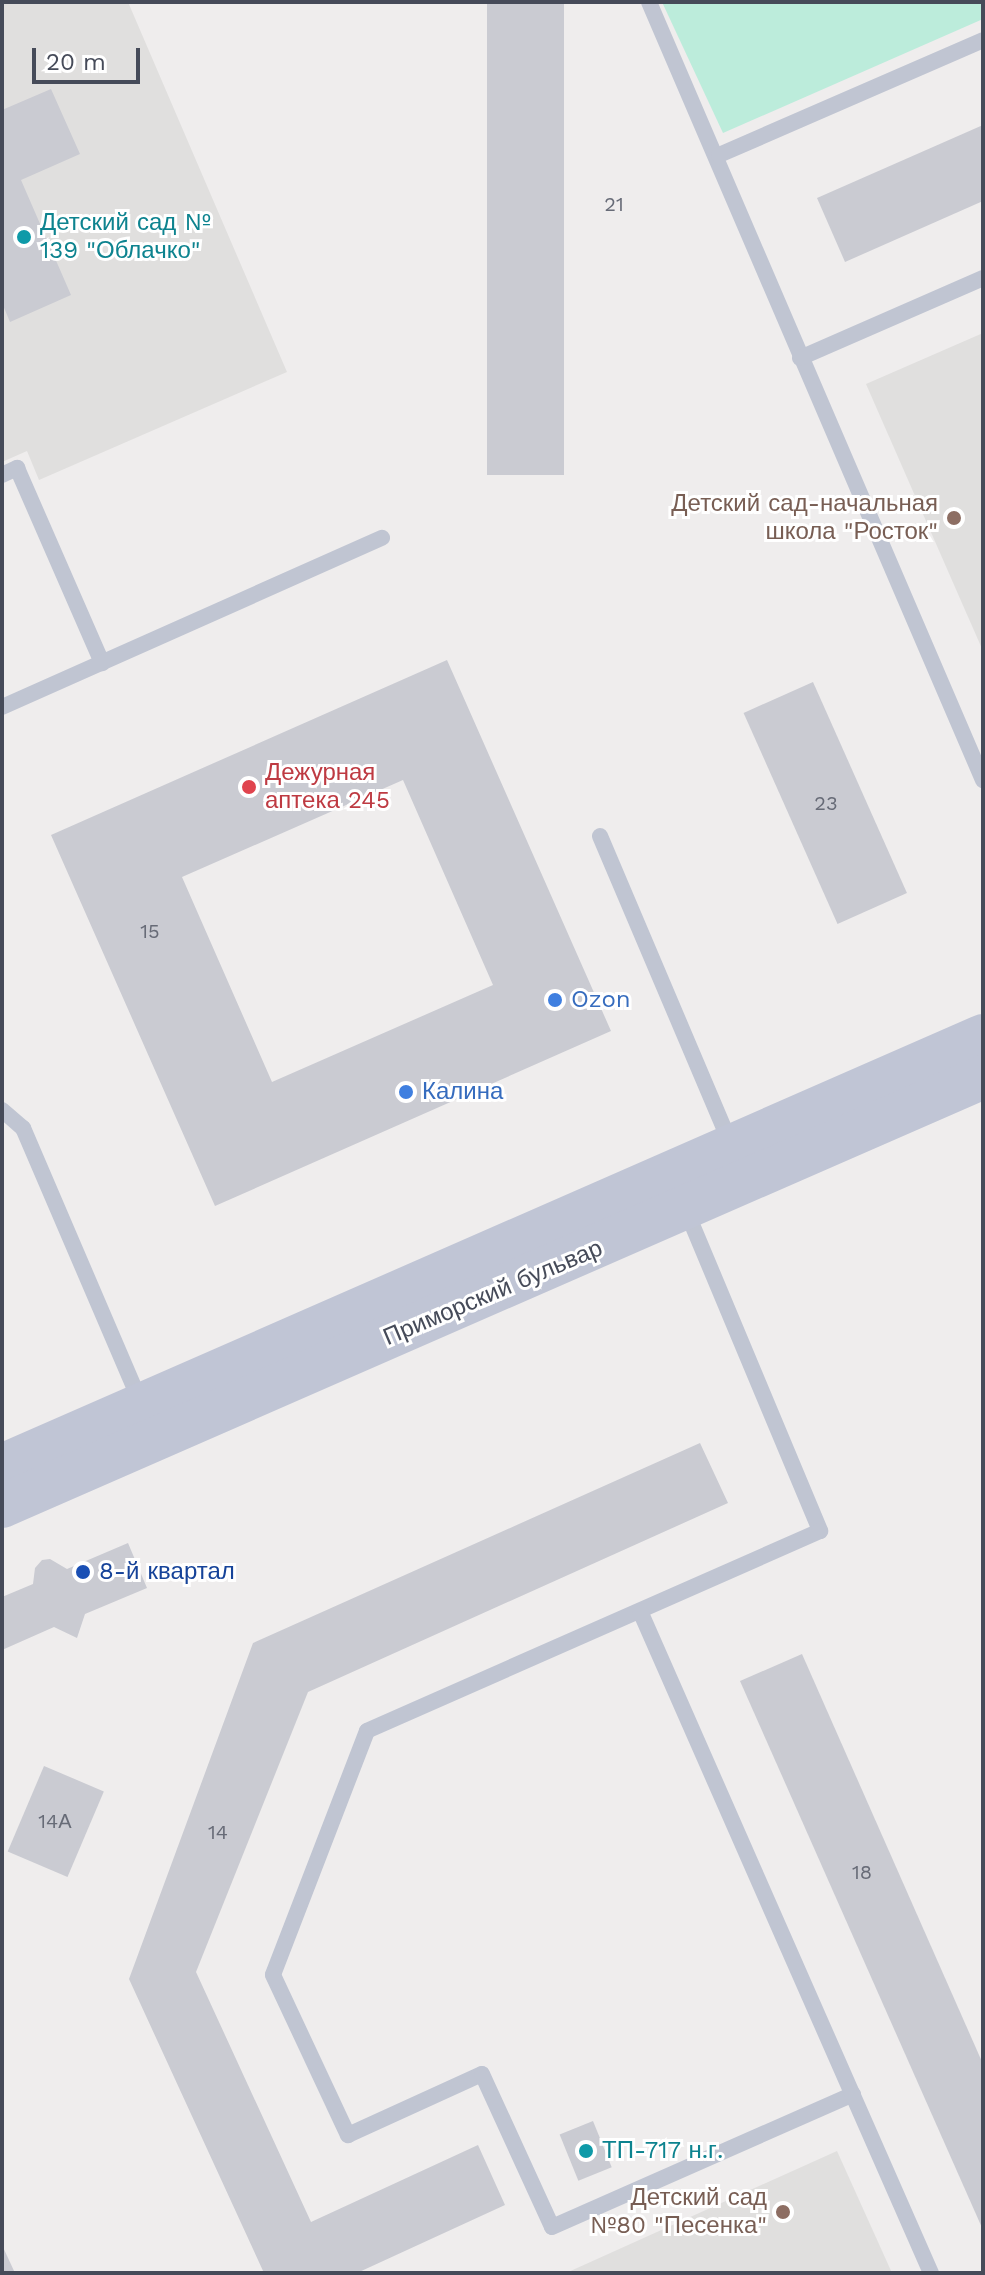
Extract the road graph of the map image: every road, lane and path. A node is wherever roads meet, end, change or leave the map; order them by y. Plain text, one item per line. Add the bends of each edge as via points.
1 (649, 2) edge
2 (983, 40) edge
3 (719, 155) junction
4 (983, 278) edge
5 (800, 358) junction
6 (4, 470) edge
7 (382, 538) dead end
8 (102, 663) junction
9 (2, 707) edge
10 (983, 780) edge
11 (600, 836) dead end
12 (983, 1036) edge
13 (983, 1077) edge
14 (2, 1110) edge
15 (732, 1146) junction
16 (686, 1209) junction
17 (142, 1405) junction
18 (2, 1466) edge
19 (2, 1506) edge
20 (640, 1611) junction
21 (853, 2094) junction
22 (931, 2273) edge

1 - 3 lane
2 - 3 lane
3 - 5 lane
4 - 5 lane
5 - 10 lane
6 - 8 lane via 17,468
7 - 8 lane
8 - 9 lane
11 - 15 lane
12 - 15 main road
13 - 16 main road, Приморский бульвар
14 - 17 lane via 23,1128
15 - 17 main road
16 - 19 main road, Приморский бульвар
16 - 20 lane via 820,1531
17 - 18 main road
20 - 21 lane
20 - 21 lane via 367,1731 273,1975 348,2135 482,2074 552,2227
21 - 22 lane

